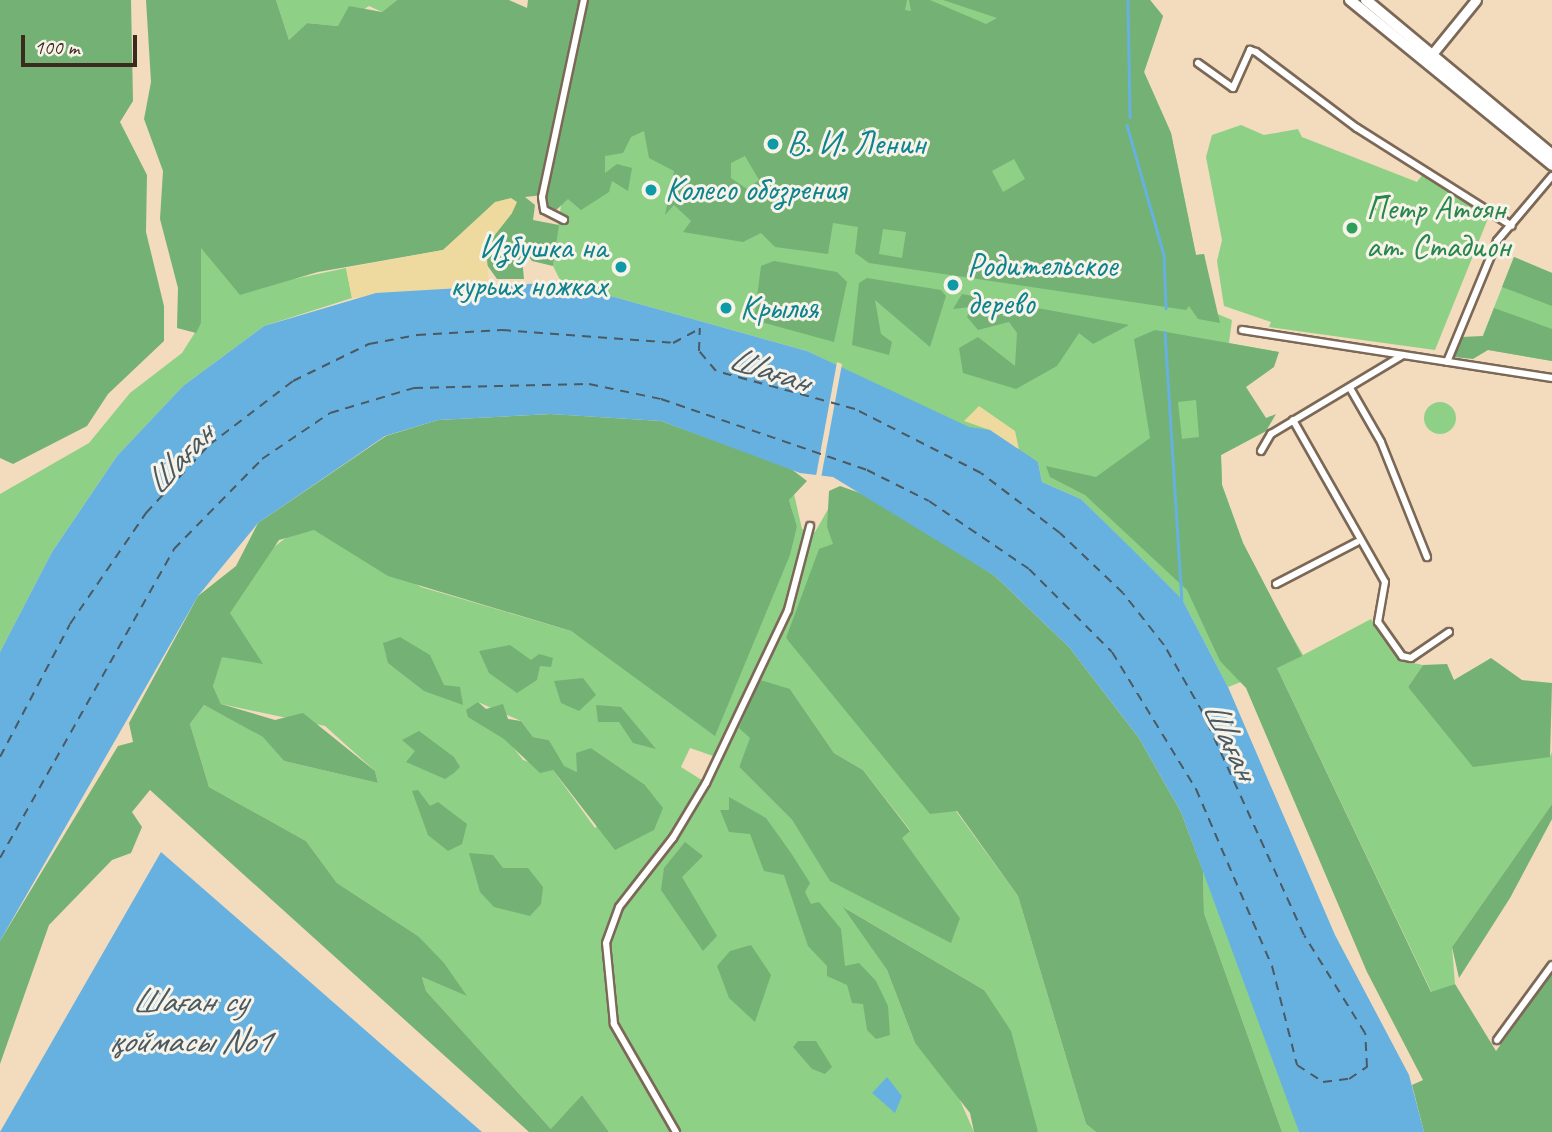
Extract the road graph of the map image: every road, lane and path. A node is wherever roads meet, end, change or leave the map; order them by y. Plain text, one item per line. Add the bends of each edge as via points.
1 (584, 0) edge
2 (1350, 0) edge
3 (1366, 0) edge
4 (1476, 0) edge
5 (1428, 59) junction
6 (1198, 63) dead end
7 (1552, 155) edge
8 (1552, 164) edge
9 (1552, 176) edge
10 (564, 220) dead end
11 (1512, 226) junction
12 (1242, 330) dead end
13 (1403, 355) junction
14 (1447, 362) junction
15 (1552, 378) edge
16 (1350, 388) junction
17 (1293, 420) junction
18 (1261, 451) dead end
19 (810, 526) dead end
20 (1357, 542) junction
21 (1427, 557) dead end
22 (1276, 584) dead end
23 (1449, 632) dead end
24 (1552, 965) edge
25 (1497, 1040) dead end
26 (676, 1132) edge

1 - 10 street via 542,197 544,210
2 - 5 main road
3 - 5 main road
4 - 5 main road
5 - 7 main road
5 - 8 main road
6 - 11 street via 1233,88 1250,50 1256,52 1357,128
9 - 11 street
11 - 14 street via 1497,241
12 - 13 street
13 - 14 street
13 - 16 street
14 - 15 street
16 - 17 street
16 - 21 street via 1381,442
17 - 18 street via 1270,434
17 - 20 street
19 - 26 street via 788,610 706,783 673,838 618,907 606,943 614,1024
20 - 22 street
20 - 23 street via 1385,583 1378,622 1402,656 1420,653
24 - 25 street

